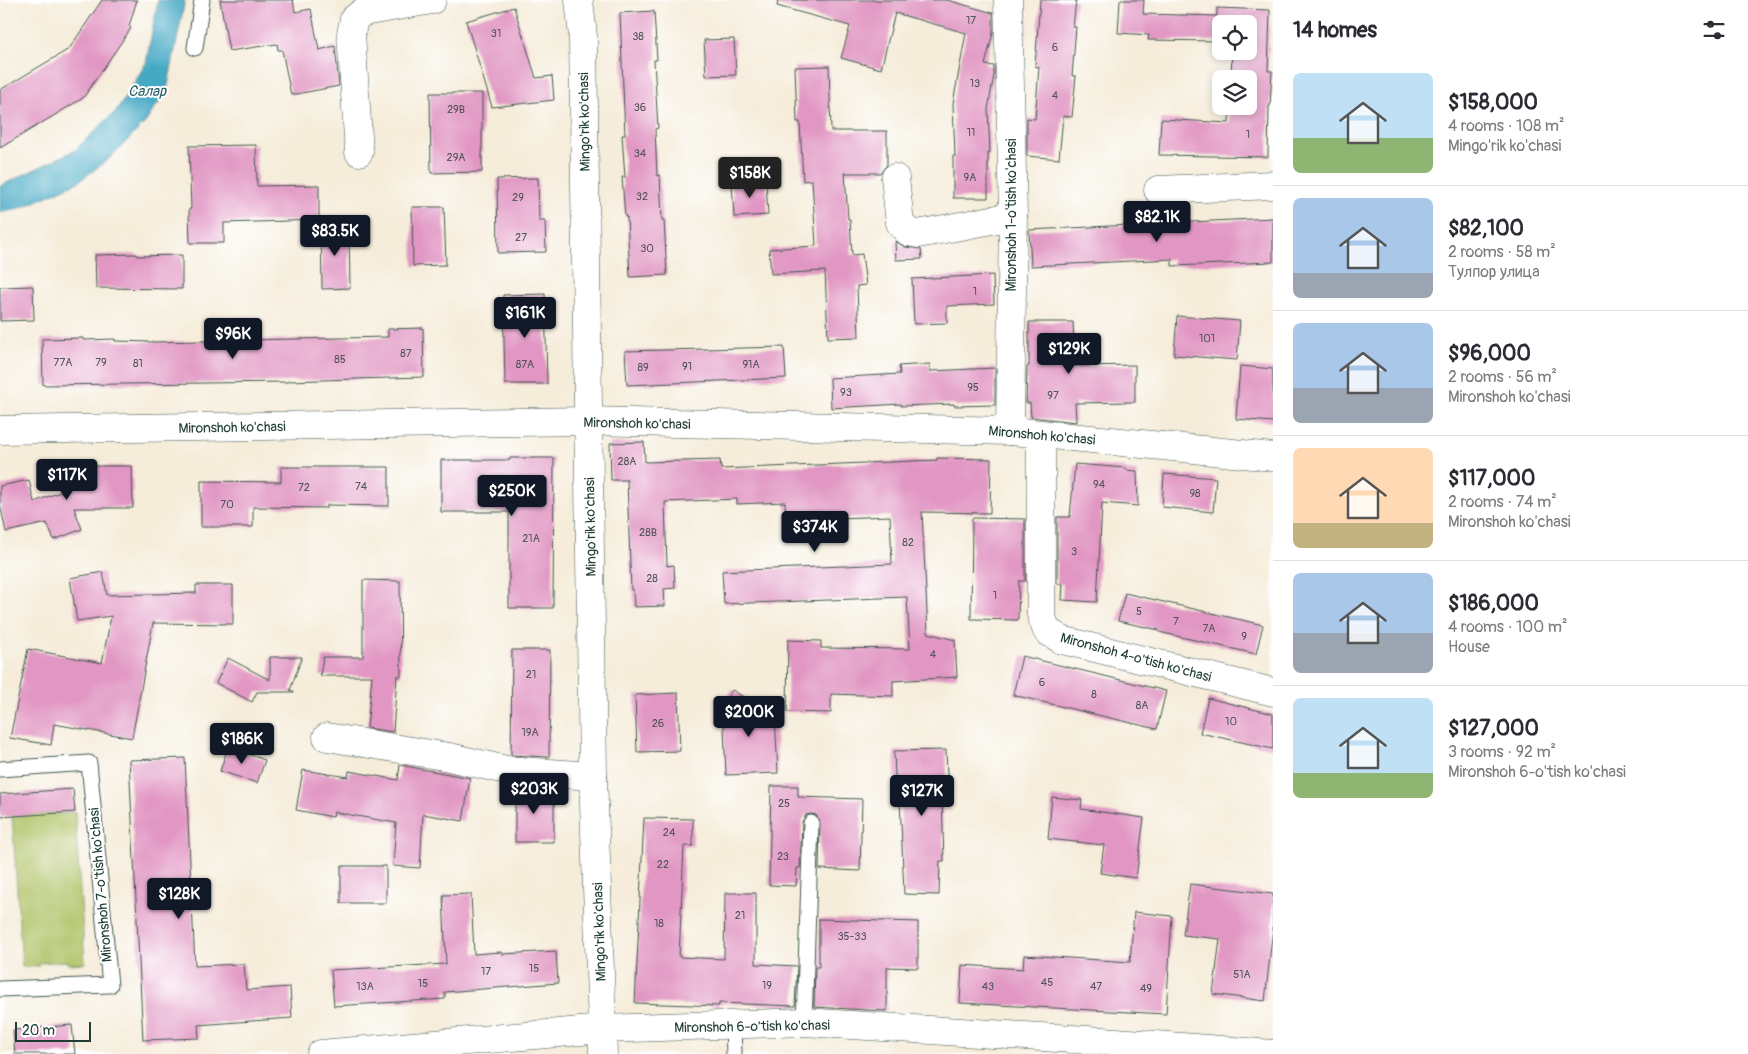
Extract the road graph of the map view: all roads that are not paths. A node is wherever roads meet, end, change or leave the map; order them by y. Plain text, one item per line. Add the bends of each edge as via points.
1 (202, 0) edge
2 (432, 0) edge
3 (579, 0) edge
4 (1008, 0) edge
5 (195, 48) dead end
6 (359, 152) dead end
7 (895, 178) dead end
8 (1273, 185) edge
9 (1158, 190) dead end
10 (1013, 216) junction
11 (588, 421) junction
12 (0, 430) edge
13 (1010, 431) junction
14 (1041, 434) junction
15 (1273, 457) edge
16 (1273, 692) edge
17 (327, 737) dead end
18 (0, 769) edge
19 (593, 776) junction
20 (810, 823) dead end
21 (0, 988) edge
22 (804, 1022) junction
23 (733, 1025) junction
24 (603, 1041) edge
25 (1102, 1047) edge
26 (321, 1054) edge
27 (734, 1054) edge
28 (1273, 1054) edge

1 - 5 lane
2 - 6 street via 363,12 354,20 351,34
3 - 11 street, Mingo'rik ko'chasi via 583,37
4 - 10 street, Mironshoh 1-o'tish ko'chasi
7 - 10 street via 900,223 908,232 918,234
8 - 9 street
10 - 13 street, Mironshoh 1-o'tish ko'chasi
11 - 12 street, Mironshoh ko'chasi
11 - 13 street, Mironshoh ko'chasi
11 - 19 street, Mingo'rik ko'chasi
13 - 14 street, Mironshoh ko'chasi
14 - 15 street, Mironshoh ko'chasi
14 - 16 street, Mironshoh 4-o'tish ko'chasi via 1041,615 1047,631 1062,640
17 - 19 street via 506,770
18 - 21 lane, Mironshoh 7-o'tish ko'chasi via 89,763 110,985
19 - 24 street, Mingo'rik ko'chasi
20 - 22 lane
22 - 23 street, Mironshoh 6-o'tish ko'chasi
22 - 25 street, Mironshoh 6-o'tish ko'chasi
23 - 24 street, Mironshoh 6-o'tish ko'chasi
23 - 27 lane
24 - 26 street, Mironshoh 6-o'tish ko'chasi
25 - 28 street, Mironshoh 6-o'tish ko'chasi

